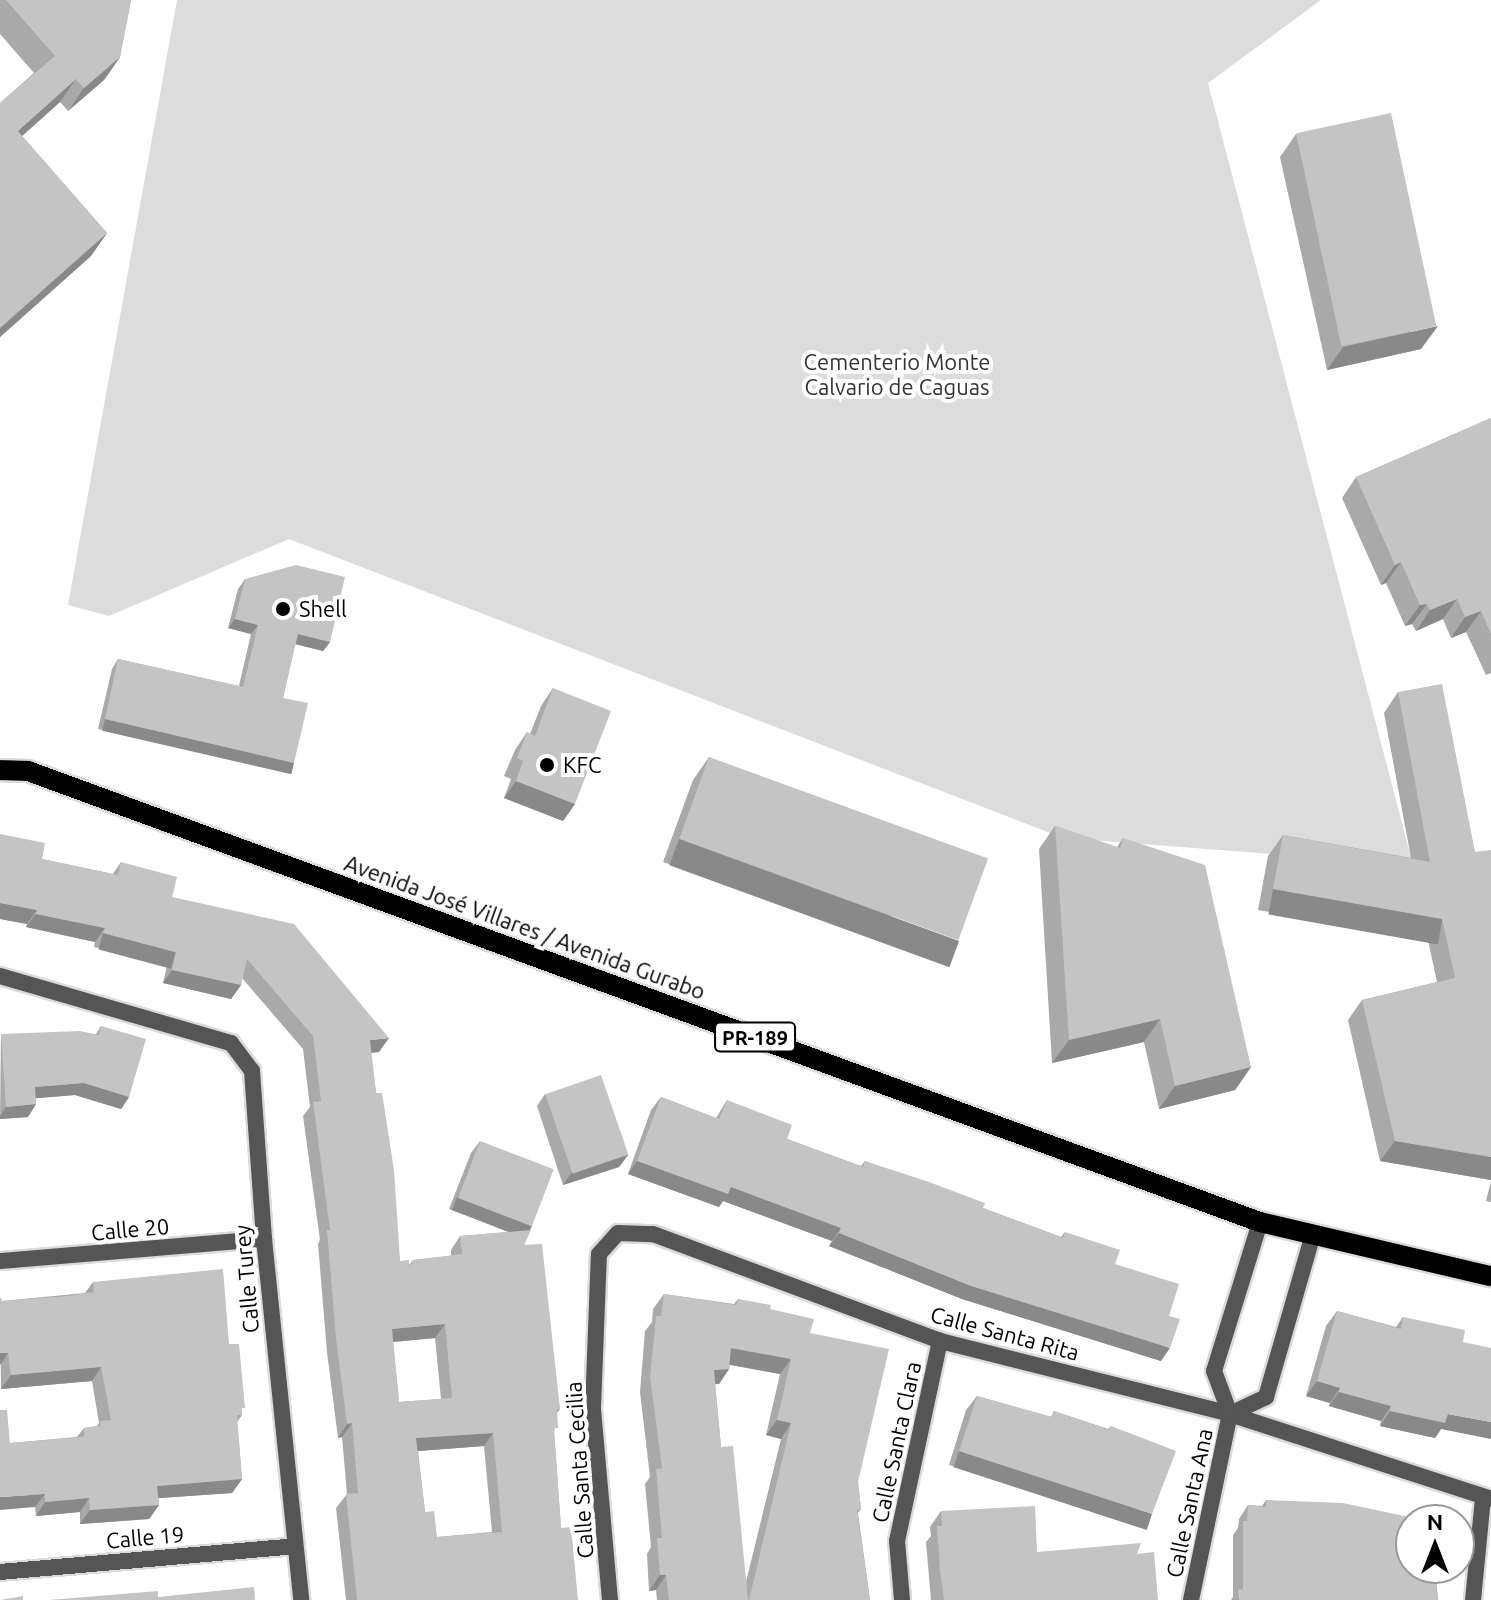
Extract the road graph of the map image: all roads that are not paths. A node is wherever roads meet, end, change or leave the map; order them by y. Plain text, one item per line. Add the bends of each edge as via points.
1 (0, 770) edge
2 (0, 976) edge
3 (1260, 1222) junction
4 (1313, 1234) junction
5 (264, 1239) junction
6 (0, 1261) edge
7 (1491, 1276) edge
8 (596, 1337) joint
9 (940, 1341) junction
10 (1230, 1414) junction
11 (1487, 1498) edge
12 (295, 1546) junction
13 (0, 1572) edge
14 (301, 1600) edge
15 (610, 1600) edge
16 (902, 1600) edge
17 (1191, 1600) edge
18 (1473, 1600) edge

1 - 3 main road, Avenida José Villares / Avenida Gurabo / PR-189 via 28,771
2 - 5 street, Calle Turey via 231,1043 252,1071
3 - 4 main road, Avenida José Villares / Avenida Gurabo / PR-189
3 - 10 street, Calle Santa Ana via 1214,1371
4 - 7 main road, Avenida José Villares / Avenida Gurabo / PR-189
4 - 10 street, Calle Santa Ana via 1266,1397
5 - 6 street, Calle 20
5 - 12 street, Calle Turey
8 - 9 street, Calle Santa Rita via 599,1254 618,1233 653,1234
8 - 15 street, Calle Santa Cecilia via 593,1408
9 - 10 street, Calle Santa Rita
9 - 16 street, Calle Santa Clara via 897,1541
10 - 11 street, Calle Santa Rita
10 - 17 street, Calle Santa Ana
11 - 18 street
12 - 13 street, Calle 19
12 - 14 street, Calle Turey

